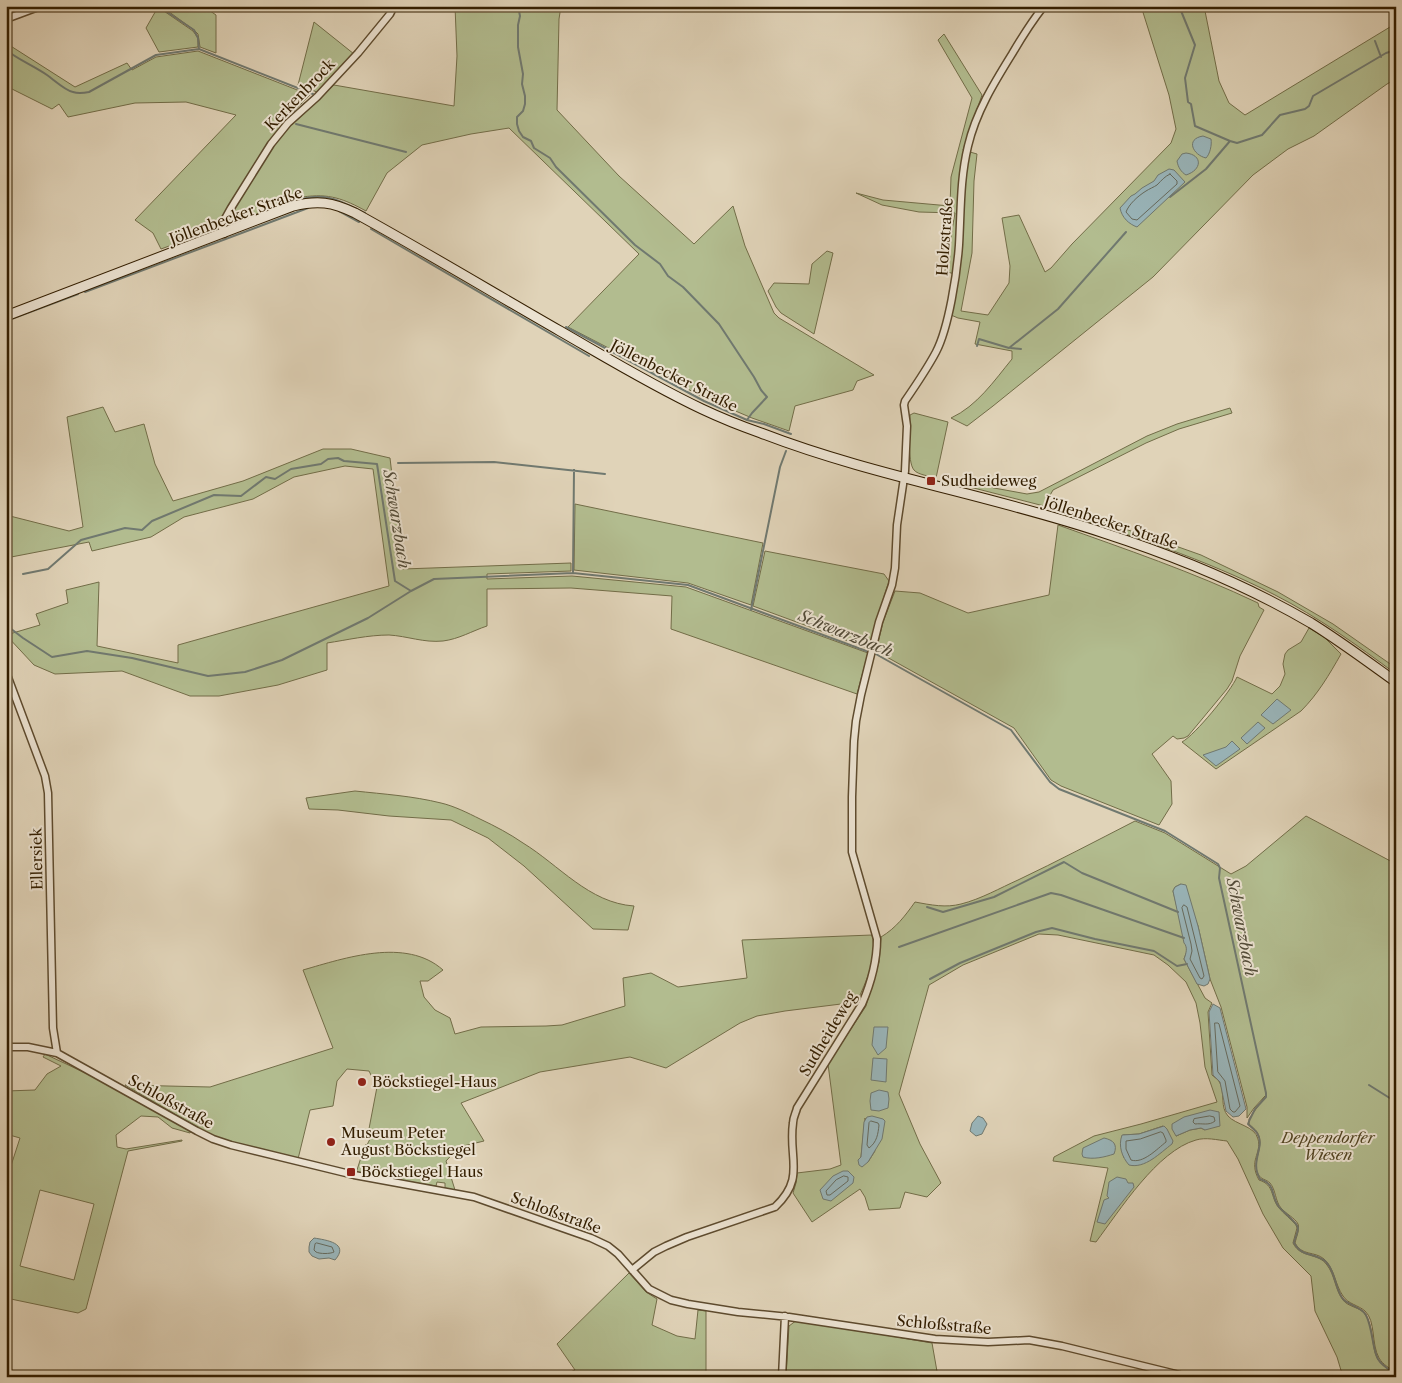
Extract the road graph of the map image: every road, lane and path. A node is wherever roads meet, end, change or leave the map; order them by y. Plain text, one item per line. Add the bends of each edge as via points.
1 (41, 6) edge
2 (394, 6) edge
3 (1044, 6) edge
4 (6, 19) edge
5 (224, 234) junction
6 (6, 316) edge
7 (904, 478) junction
8 (6, 672) edge
9 (1396, 682) edge
10 (6, 1047) edge
11 (57, 1053) junction
12 (632, 1270) junction
13 (785, 1316) junction
14 (782, 1377) edge
15 (1188, 1377) edge

1 - 4 street
2 - 5 street, Kerkenbrock via 358,52 271,144 221,226
3 - 7 street, Holzstraße via 986,97 975,121 960,189 959,246 950,309 936,352 904,405
5 - 6 street, Jöllenbecker Straße
5 - 7 street, Jöllenbecker Straße via 299,205 313,202 335,204 702,410 794,445
7 - 9 street, Jöllenbecker Straße via 1046,515 1197,567 1310,622
7 - 12 street, Sudheideweg via 892,585 879,622 856,721 852,852 877,939 877,954 867,994 793,1120 794,1171 791,1185 781,1201 775,1207 666,1246
8 - 11 street, Ellersiek via 45,776 48,794 53,1028
10 - 11 street, Schloßstraße via 28,1047
11 - 12 street, Schloßstraße via 218,1141 351,1174 462,1194 488,1202 599,1241 618,1254
12 - 13 street, Schloßstraße via 649,1289 671,1300
13 - 14 street
13 - 15 street, Schloßstraße via 935,1339 980,1342 1029,1340

